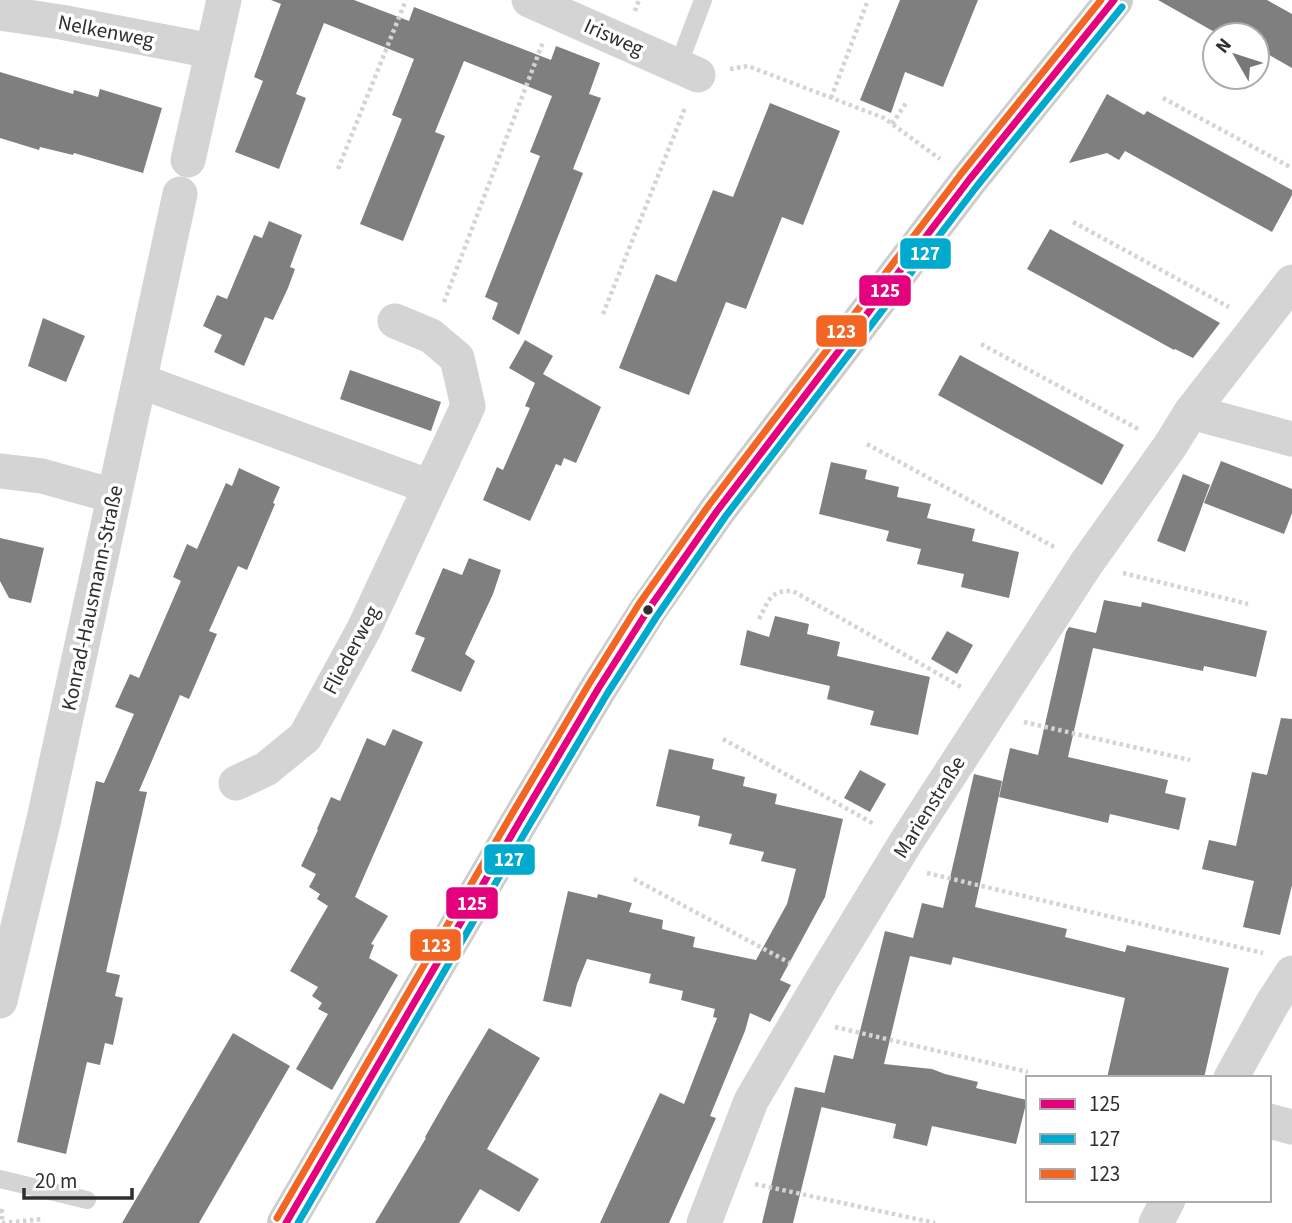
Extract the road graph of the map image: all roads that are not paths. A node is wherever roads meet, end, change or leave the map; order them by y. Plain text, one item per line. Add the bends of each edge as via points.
1 (224, 0) edge
2 (703, 0) edge
3 (1114, 0) edge
4 (542, 6) edge
5 (0, 13) edge
6 (212, 51) junction
7 (688, 70) joint
8 (188, 160) dead end
9 (180, 194) dead end
10 (1292, 282) edge
11 (395, 321) dead end
12 (140, 381) junction
13 (1191, 412) junction
14 (1292, 439) edge
15 (0, 471) edge
16 (430, 487) junction
17 (114, 496) junction
18 (236, 783) dead end
19 (8, 928) edge
20 (1284, 964) edge
21 (0, 1001) edge
22 (1232, 1076) edge
23 (1271, 1122) edge
24 (1292, 1127) edge
25 (0, 1180) edge
26 (88, 1200) dead end
27 (1167, 1202) edge
28 (286, 1223) edge
29 (704, 1223) edge
30 (1156, 1223) edge

1 - 6 street
2 - 7 lane
3 - 28 street via 969,180 648,610
4 - 7 street, Irisweg
5 - 6 street, Nelkenweg
6 - 8 street
9 - 12 street, Konrad-Hausmann-Straße
10 - 13 street, Marienstraße
11 - 16 street, Fliederweg via 431,336 457,358 468,406
12 - 16 street
12 - 17 street, Konrad-Hausmann-Straße
13 - 14 street
13 - 29 street, Marienstraße via 1086,564 822,980 751,1101
15 - 17 street via 42,476
16 - 18 street, Fliederweg via 364,629 305,737 266,769
17 - 19 street, Konrad-Hausmann-Straße via 47,806
19 - 21 street, Konrad-Hausmann-Straße
20 - 22 street via 1272,1004
23 - 24 street
25 - 26 lane
27 - 30 street

